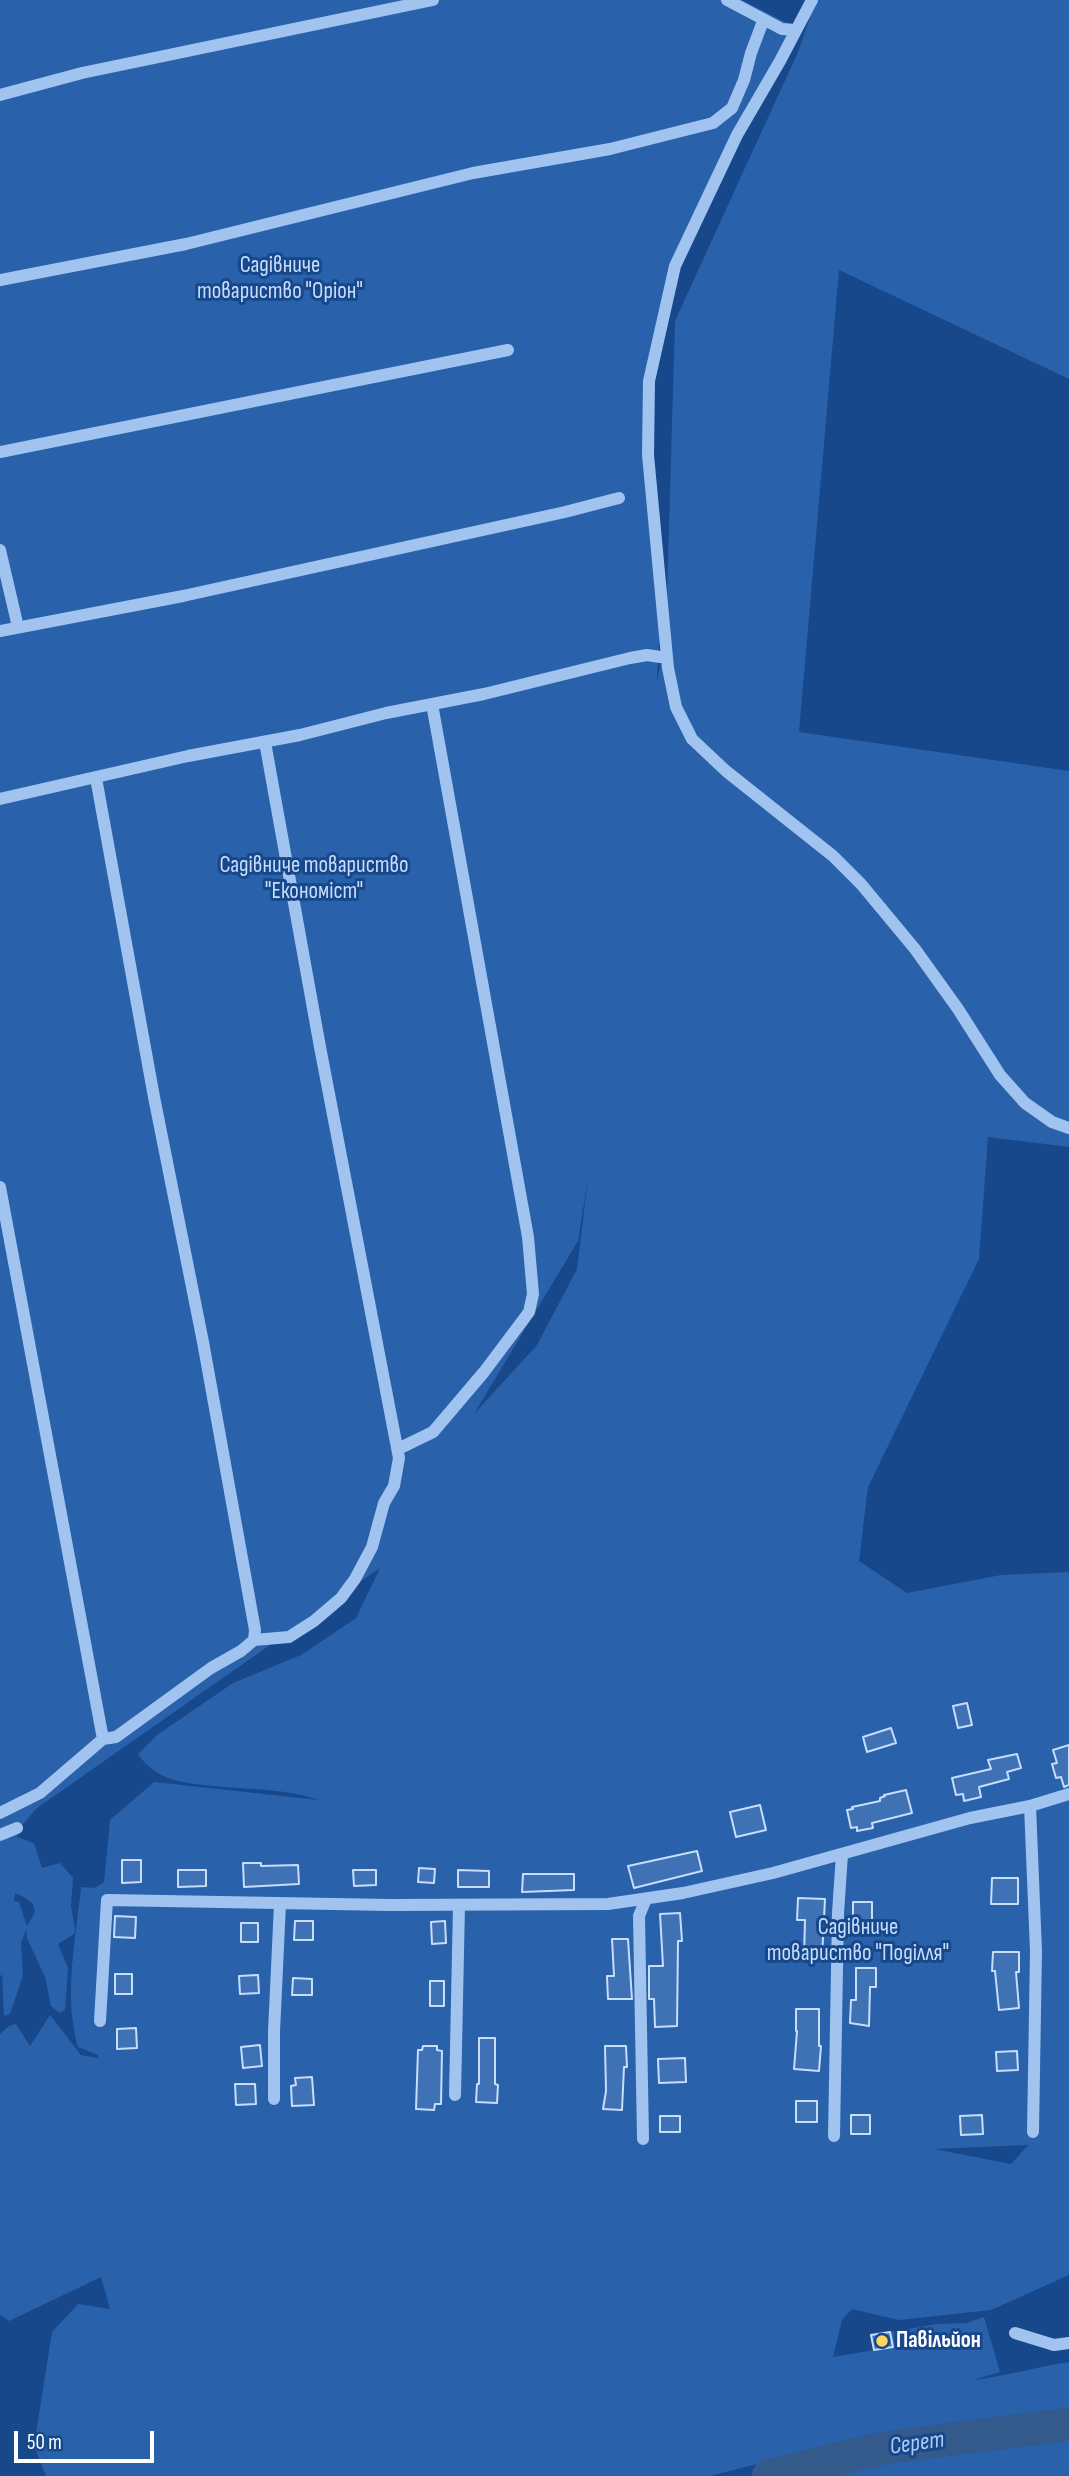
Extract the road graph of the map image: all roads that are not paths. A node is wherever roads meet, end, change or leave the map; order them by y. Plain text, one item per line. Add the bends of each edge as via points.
1 (433, 0) edge
2 (727, 0) edge
3 (812, 0) edge
4 (763, 21) junction
5 (796, 30) junction
6 (0, 95) edge
7 (0, 280) edge
8 (508, 350) dead end
9 (0, 452) edge
10 (619, 498) dead end
11 (0, 550) edge
12 (18, 626) junction
13 (0, 631) edge
14 (667, 658) junction
15 (432, 704) junction
16 (265, 741) junction
17 (96, 778) junction
18 (0, 799) edge
19 (1069, 1128) edge
20 (0, 1187) edge
21 (398, 1449) junction
22 (254, 1640) junction
23 (103, 1739) junction
24 (1069, 1794) edge
25 (1030, 1806) junction
26 (0, 1812) edge
27 (17, 1828) dead end
28 (0, 1835) edge
29 (842, 1854) junction
30 (646, 1899) junction
31 (280, 1904) junction
32 (458, 1905) junction
33 (100, 2021) dead end
34 (455, 2095) dead end
35 (274, 2099) dead end
36 (1033, 2132) dead end
37 (834, 2136) dead end
38 (643, 2139) dead end
39 (1015, 2333) dead end
40 (1069, 2343) edge

1 - 6 street
2 - 4 street
3 - 5 street
4 - 5 street
4 - 7 street via 732,108 713,123 610,149 473,173 186,244
5 - 14 street via 703,203 675,266 660,324 649,381 648,455
8 - 9 street
10 - 12 street via 183,596
11 - 12 street
12 - 13 street
14 - 15 street via 630,658
14 - 19 street via 676,707 692,739 861,884 915,949 1000,1075 1025,1103
15 - 16 street
15 - 21 street via 528,1237 533,1294 529,1312 433,1432
16 - 17 street
16 - 21 street
17 - 18 street
17 - 22 street via 238,1530
20 - 23 street
21 - 22 street via 394,1486 384,1503 372,1547 341,1598 289,1637
22 - 23 street via 127,1730
23 - 26 street via 40,1793
24 - 25 street
25 - 29 street
25 - 36 street via 1036,1951
27 - 28 street
29 - 30 street
29 - 37 street
30 - 32 street via 608,1904
30 - 38 street via 639,1916
31 - 32 street
31 - 33 street via 107,1900
31 - 35 street
32 - 34 street
39 - 40 street via 1054,2345

